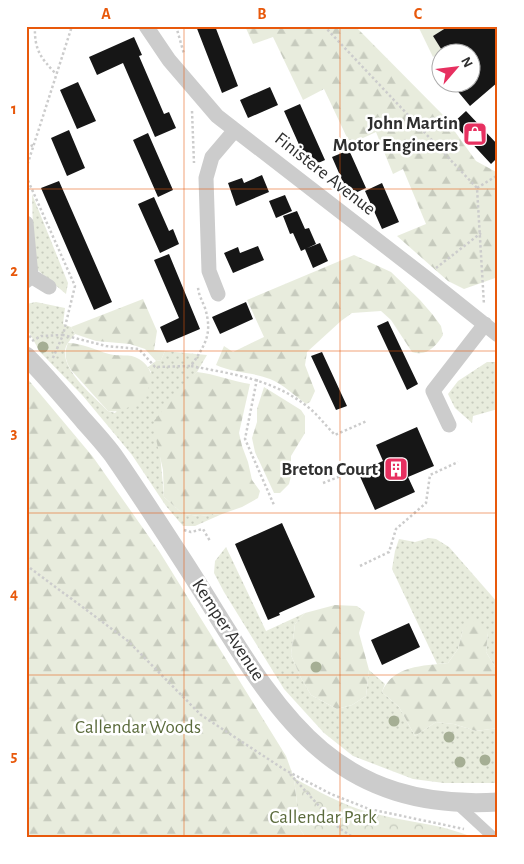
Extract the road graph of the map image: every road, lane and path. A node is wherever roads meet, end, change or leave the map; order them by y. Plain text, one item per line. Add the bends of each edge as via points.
1 (35, 26) edge
2 (72, 26) edge
3 (146, 26) edge
4 (176, 26) edge
5 (324, 26) edge
6 (186, 62) dead end
7 (56, 74) junction
8 (191, 88) junction
9 (235, 130) junction
10 (34, 145) junction
11 (26, 148) edge
12 (194, 168) dead end
13 (26, 169) edge
14 (498, 175) edge
15 (26, 176) edge
16 (477, 188) junction
17 (26, 223) edge
18 (481, 233) junction
19 (425, 277) junction
20 (28, 278) edge
21 (198, 282) dead end
22 (48, 287) dead end
23 (218, 294) dead end
24 (485, 324) junction
25 (63, 335) junction
26 (498, 335) edge
27 (26, 343) edge
28 (26, 356) edge
29 (190, 366) junction
30 (46, 376) junction
31 (257, 379) junction
32 (367, 421) dead end
33 (449, 425) dead end
34 (458, 462) dead end
35 (351, 472) dead end
36 (323, 483) dead end
37 (274, 505) dead end
38 (26, 565) edge
39 (360, 566) dead end
40 (289, 772) junction
41 (498, 802) edge
42 (456, 803) junction
43 (470, 830) dead end
44 (354, 838) edge
45 (494, 838) edge

1 - 7 path via 40,57
2 - 7 path
3 - 8 street, Finistere Avenue
4 - 6 path
5 - 16 path
7 - 10 path
8 - 9 street, Finistere Avenue
8 - 12 path
9 - 19 street, Finistere Avenue
9 - 23 street via 212,157 206,178 209,271
10 - 11 path
10 - 13 path
14 - 16 path
15 - 25 path via 75,286
16 - 18 path
17 - 20 street
18 - 19 path
18 - 24 path
19 - 24 street, Finistere Avenue
20 - 22 street
21 - 29 path via 209,325 205,345
24 - 26 street, Finistere Avenue
24 - 33 street via 433,391
25 - 27 path via 42,336
25 - 29 path via 106,346 139,349 156,367
25 - 30 path
28 - 30 street, Kemper Avenue
29 - 31 path
30 - 42 street, Kemper Avenue via 112,454 257,678 300,731 319,750 350,771 384,787 407,795
31 - 32 path via 309,408 335,435
31 - 37 path via 245,439
34 - 39 path via 430,475 426,503 396,529 389,552
35 - 36 path
38 - 40 path via 128,640 200,715
40 - 43 path via 369,809
40 - 44 path via 339,828
41 - 42 street, Kemper Avenue
42 - 45 street

